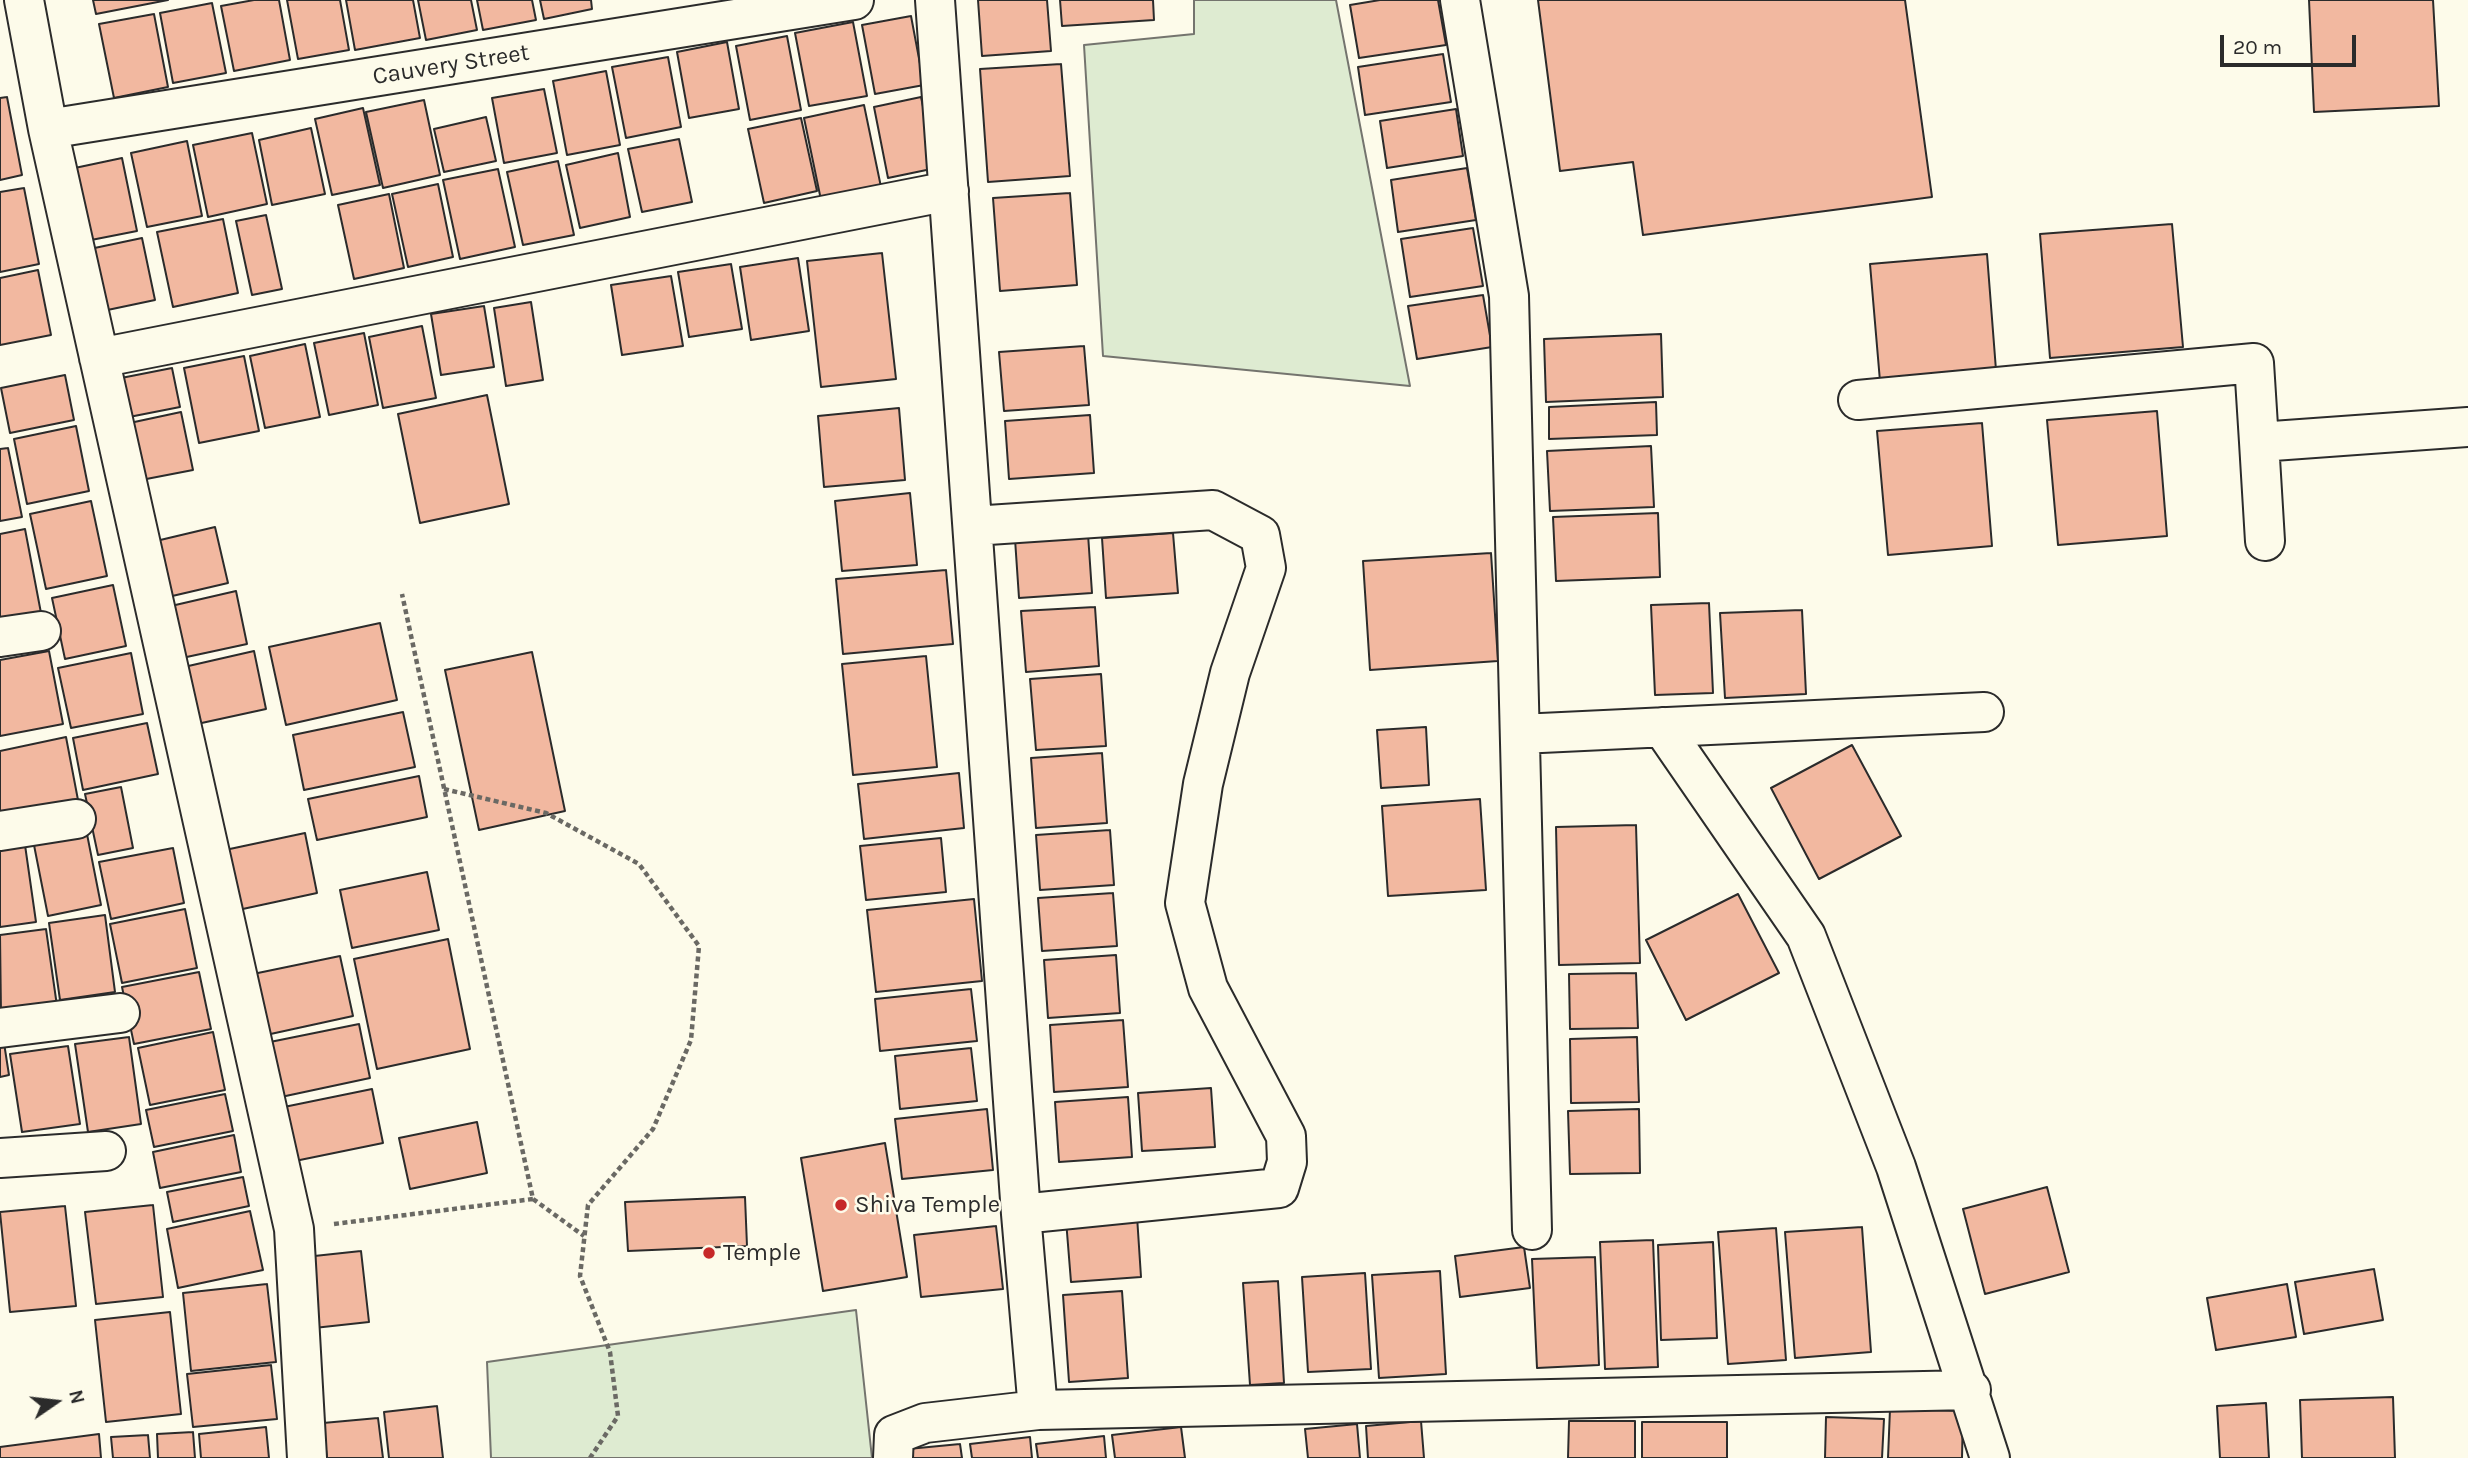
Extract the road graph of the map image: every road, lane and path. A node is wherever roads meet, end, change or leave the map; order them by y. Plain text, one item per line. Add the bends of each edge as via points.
1 (24, 0) edge
2 (854, 0) edge
3 (935, 0) edge
4 (1460, 0) edge
5 (48, 129) junction
6 (948, 191) junction
7 (99, 358) junction
8 (1858, 400) dead end
9 (2468, 427) edge
10 (2259, 442) junction
11 (973, 526) junction
12 (2265, 541) dead end
13 (402, 594) dead end
14 (41, 631) dead end
15 (0, 637) edge
16 (1984, 712) dead end
17 (1662, 727) junction
18 (1520, 734) junction
19 (444, 789) junction
20 (76, 819) dead end
21 (0, 831) edge
22 (120, 1013) dead end
23 (0, 1028) edge
24 (106, 1151) dead end
25 (0, 1158) edge
26 (533, 1199) junction
27 (1021, 1214) junction
28 (294, 1229) junction
29 (1532, 1230) dead end
30 (584, 1236) junction
31 (1971, 1390) junction
32 (1038, 1410) junction
33 (307, 1458) edge
34 (590, 1458) edge
35 (893, 1458) edge
36 (1990, 1458) edge

1 - 5 street
2 - 5 street, Cauvery Street
3 - 6 street
4 - 18 street via 1509,296
5 - 7 street
6 - 7 street
6 - 11 street
7 - 28 street
8 - 10 street via 2254,363
9 - 10 street
10 - 12 street
11 - 27 street
11 - 27 street via 1213,510 1260,535 1266,568 1230,673 1203,784 1185,903 1208,988 1286,1136 1287,1162 1279,1188
13 - 19 path
14 - 15 street
16 - 17 street
17 - 18 street
17 - 31 street via 1806,936 1896,1167
18 - 29 street
19 - 26 path
19 - 30 path via 545,813 639,863 699,946 691,1040 653,1129 588,1205
20 - 21 street
22 - 23 street
24 - 25 street
26 - 28 path
26 - 30 path
27 - 32 street
28 - 33 street
30 - 34 path via 580,1276 610,1352 618,1416
31 - 32 street
31 - 36 street
32 - 35 street via 925,1423 894,1435

